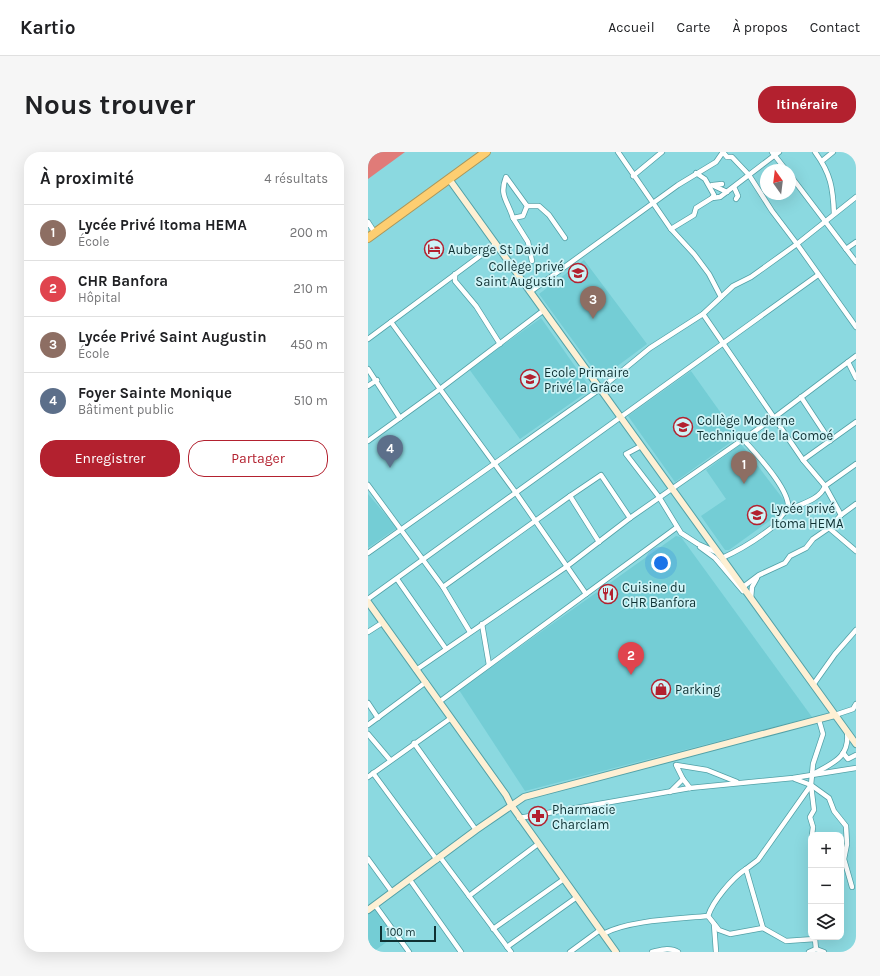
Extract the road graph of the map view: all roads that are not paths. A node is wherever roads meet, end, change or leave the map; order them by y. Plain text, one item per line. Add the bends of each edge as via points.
1 (618, 152) edge
2 (662, 152) edge
3 (723, 152) edge
4 (779, 152) edge
5 (815, 152) edge
6 (833, 152) edge
7 (483, 153) edge
8 (773, 154) edge
9 (822, 161) junction
10 (781, 164) edge
11 (696, 173) junction
12 (749, 175) junction
13 (633, 176) junction
14 (449, 179) junction
15 (722, 184) dead end
16 (796, 184) edge
17 (710, 185) junction
18 (734, 187) junction
19 (727, 192) junction
20 (856, 197) edge
21 (712, 198) junction
22 (736, 199) dead end
23 (652, 203) junction
24 (527, 206) junction
25 (834, 214) junction
26 (513, 218) junction
27 (824, 221) junction
28 (368, 222) edge
29 (671, 229) junction
30 (371, 235) edge
31 (566, 238) dead end
32 (856, 242) edge
33 (496, 244) junction
34 (797, 244) junction
35 (846, 248) junction
36 (532, 261) dead end
37 (856, 262) edge
38 (455, 274) junction
39 (818, 275) junction
40 (530, 292) junction
41 (721, 297) junction
42 (544, 310) junction
43 (703, 314) junction
44 (391, 322) junction
45 (856, 328) edge
46 (368, 339) edge
47 (724, 343) junction
48 (500, 344) junction
49 (856, 356) edge
50 (848, 362) junction
51 (368, 369) edge
52 (856, 378) edge
53 (376, 380) junction
54 (368, 386) edge
55 (440, 389) junction
56 (600, 389) junction
57 (801, 397) junction
58 (775, 417) junction
59 (400, 418) junction
60 (621, 418) junction
61 (856, 422) edge
62 (743, 439) junction
63 (368, 441) edge
64 (830, 441) junction
65 (641, 446) junction
66 (803, 460) junction
67 (493, 463) junction
68 (856, 464) edge
69 (368, 485) edge
70 (825, 486) junction
71 (672, 488) junction
72 (516, 493) junction
73 (570, 496) junction
74 (659, 497) junction
75 (856, 504) edge
76 (788, 510) junction
77 (841, 515) junction
78 (630, 518) junction
79 (534, 520) junction
80 (676, 528) junction
81 (828, 528) junction
82 (402, 530) junction
83 (600, 542) junction
84 (698, 544) junction
85 (856, 551) edge
86 (368, 553) edge
87 (722, 558) junction
88 (423, 560) junction
89 (566, 567) junction
90 (759, 575) junction
91 (397, 579) junction
92 (443, 587) junction
93 (743, 587) junction
94 (586, 594) junction
95 (752, 600) junction
96 (368, 601) edge
97 (382, 623) junction
98 (482, 624) junction
99 (856, 630) edge
100 (368, 632) edge
101 (470, 632) junction
102 (446, 649) junction
103 (489, 665) junction
104 (416, 670) junction
105 (426, 682) junction
106 (813, 685) junction
107 (439, 702) junction
108 (368, 703) edge
109 (856, 704) edge
110 (835, 716) junction
111 (378, 718) junction
112 (451, 718) junction
113 (819, 720) junction
114 (368, 726) edge
115 (847, 732) junction
116 (368, 734) edge
117 (414, 744) junction
118 (856, 744) edge
119 (843, 753) junction
120 (856, 755) edge
121 (671, 759) junction
122 (390, 760) junction
123 (676, 765) junction
124 (856, 768) edge
125 (373, 773) junction
126 (812, 775) junction
127 (368, 776) edge
128 (793, 778) junction
129 (683, 779) junction
130 (738, 783) junction
131 (811, 785) junction
132 (690, 788) junction
133 (670, 792) junction
134 (511, 805) junction
135 (520, 818) junction
136 (476, 830) junction
137 (812, 832) edge
138 (538, 844) junction
139 (438, 858) junction
140 (368, 859) edge
141 (746, 869) junction
142 (564, 879) junction
143 (410, 880) junction
144 (852, 887) dead end
145 (392, 892) junction
146 (469, 896) junction
147 (577, 898) junction
148 (375, 905) junction
149 (368, 910) edge
150 (708, 916) junction
151 (714, 923) junction
152 (763, 928) junction
153 (493, 929) junction
154 (602, 932) junction
155 (507, 947) junction
156 (816, 949) junction
157 (409, 952) edge
158 (461, 952) edge
159 (511, 952) edge
160 (570, 952) edge
161 (616, 952) edge
162 (652, 952) edge
163 (677, 952) edge
164 (716, 952) edge
165 (808, 952) edge
166 (824, 952) edge

1 - 13 street
2 - 13 street
3 - 11 street via 716,162
3 - 12 street via 727,157 732,157
4 - 8 street
5 - 9 street
6 - 9 street
7 - 14 highway
8 - 10 street
8 - 12 street
9 - 25 street via 829,175
11 - 17 street
11 - 23 street
12 - 18 street
12 - 34 street
13 - 23 street
14 - 30 highway
14 - 33 street
15 - 17 street
16 - 27 street
17 - 19 street
17 - 21 street via 714,195
18 - 19 street
18 - 22 street via 738,196
19 - 21 street via 720,197
20 - 25 street
21 - 29 street via 696,208 694,215
23 - 29 street
23 - 40 street
24 - 26 street via 523,216
24 - 26 street via 506,177 502,191
24 - 31 street via 539,206
25 - 27 street
26 - 36 street via 528,242
27 - 34 street
27 - 35 street
28 - 30 street
29 - 41 street via 709,274
32 - 35 street
33 - 38 street
33 - 40 street
34 - 39 street
34 - 41 street via 751,277 733,286
35 - 37 street
38 - 44 street
38 - 48 street via 455,282 476,306
39 - 45 street
39 - 47 street
40 - 42 street
41 - 43 street
42 - 48 street
42 - 56 street
43 - 47 street
43 - 56 street via 650,348
44 - 46 street
44 - 55 street
47 - 58 street
47 - 60 street
48 - 55 street
49 - 50 street
50 - 52 street
50 - 57 street
51 - 53 street
53 - 54 street
53 - 59 street
55 - 59 street
55 - 67 street
56 - 60 street
56 - 67 street
57 - 58 street
57 - 64 street
58 - 62 street
58 - 66 street
59 - 63 street
60 - 65 street
60 - 72 street
61 - 64 street
62 - 71 street
62 - 76 street via 778,481 789,503
64 - 66 street
65 - 71 street
65 - 74 street via 626,454
66 - 70 street
67 - 72 street
67 - 82 street
68 - 70 street
69 - 82 street
70 - 76 street via 824,490 808,501
70 - 77 street
71 - 74 street
71 - 87 street
72 - 79 street
72 - 88 street
73 - 78 street via 601,475
73 - 79 street
73 - 83 street
74 - 78 street
74 - 80 street
75 - 77 street
76 - 87 street via 779,517 774,526 734,553
77 - 81 street
78 - 83 street
79 - 89 street
79 - 92 street
80 - 84 street
80 - 94 street
81 - 85 street
81 - 90 street via 782,565
82 - 86 street
82 - 88 street
83 - 89 street
84 - 87 street via 716,552
84 - 95 street via 718,561
87 - 93 street
88 - 91 street
88 - 92 street
89 - 94 street
89 - 98 street
90 - 93 street
90 - 95 street via 752,587
91 - 96 street
91 - 102 street
92 - 101 street
93 - 95 street
94 - 103 street
95 - 106 street
96 - 97 street
97 - 100 street
97 - 104 street
98 - 101 street
98 - 103 street
99 - 106 street
101 - 102 street
102 - 104 street
103 - 107 street
104 - 105 street
105 - 107 street
105 - 111 street
106 - 110 street
107 - 112 street
108 - 111 street
109 - 110 street via 853,709
110 - 113 street
110 - 115 street
111 - 114 street
112 - 117 street
112 - 134 street via 506,794
113 - 121 street
113 - 126 street via 823,734
115 - 118 street
115 - 119 street via 848,738
116 - 122 street
117 - 122 street
117 - 136 street
119 - 120 street via 848,759
119 - 126 street via 834,764
121 - 123 street
121 - 134 street via 540,792
122 - 125 street
123 - 129 street
123 - 130 street via 707,770
124 - 126 street
125 - 127 street
125 - 139 street
126 - 128 street
126 - 131 street
128 - 130 street
128 - 131 street
129 - 132 street
129 - 133 street
130 - 132 street
131 - 137 street via 814,810 810,818
131 - 141 street via 758,860
131 - 144 street via 829,798 834,811 846,826 847,844 844,859
132 - 133 street
133 - 135 street
134 - 135 street
134 - 136 street
135 - 138 street
136 - 139 street
138 - 142 street
138 - 146 street
139 - 143 street
139 - 146 street
140 - 145 street
141 - 150 street via 734,878 711,906
141 - 152 street
142 - 147 street
142 - 153 street
143 - 145 street
143 - 158 street
145 - 148 street
146 - 153 street
147 - 154 street
147 - 155 street
148 - 149 street
148 - 157 street
150 - 151 street
150 - 154 street via 663,920
151 - 152 street via 719,930 730,934
151 - 164 street
152 - 156 street via 786,941 815,939
153 - 155 street
154 - 160 street
154 - 161 street
155 - 159 street
156 - 165 street
156 - 166 street
162 - 163 street via 666,949

